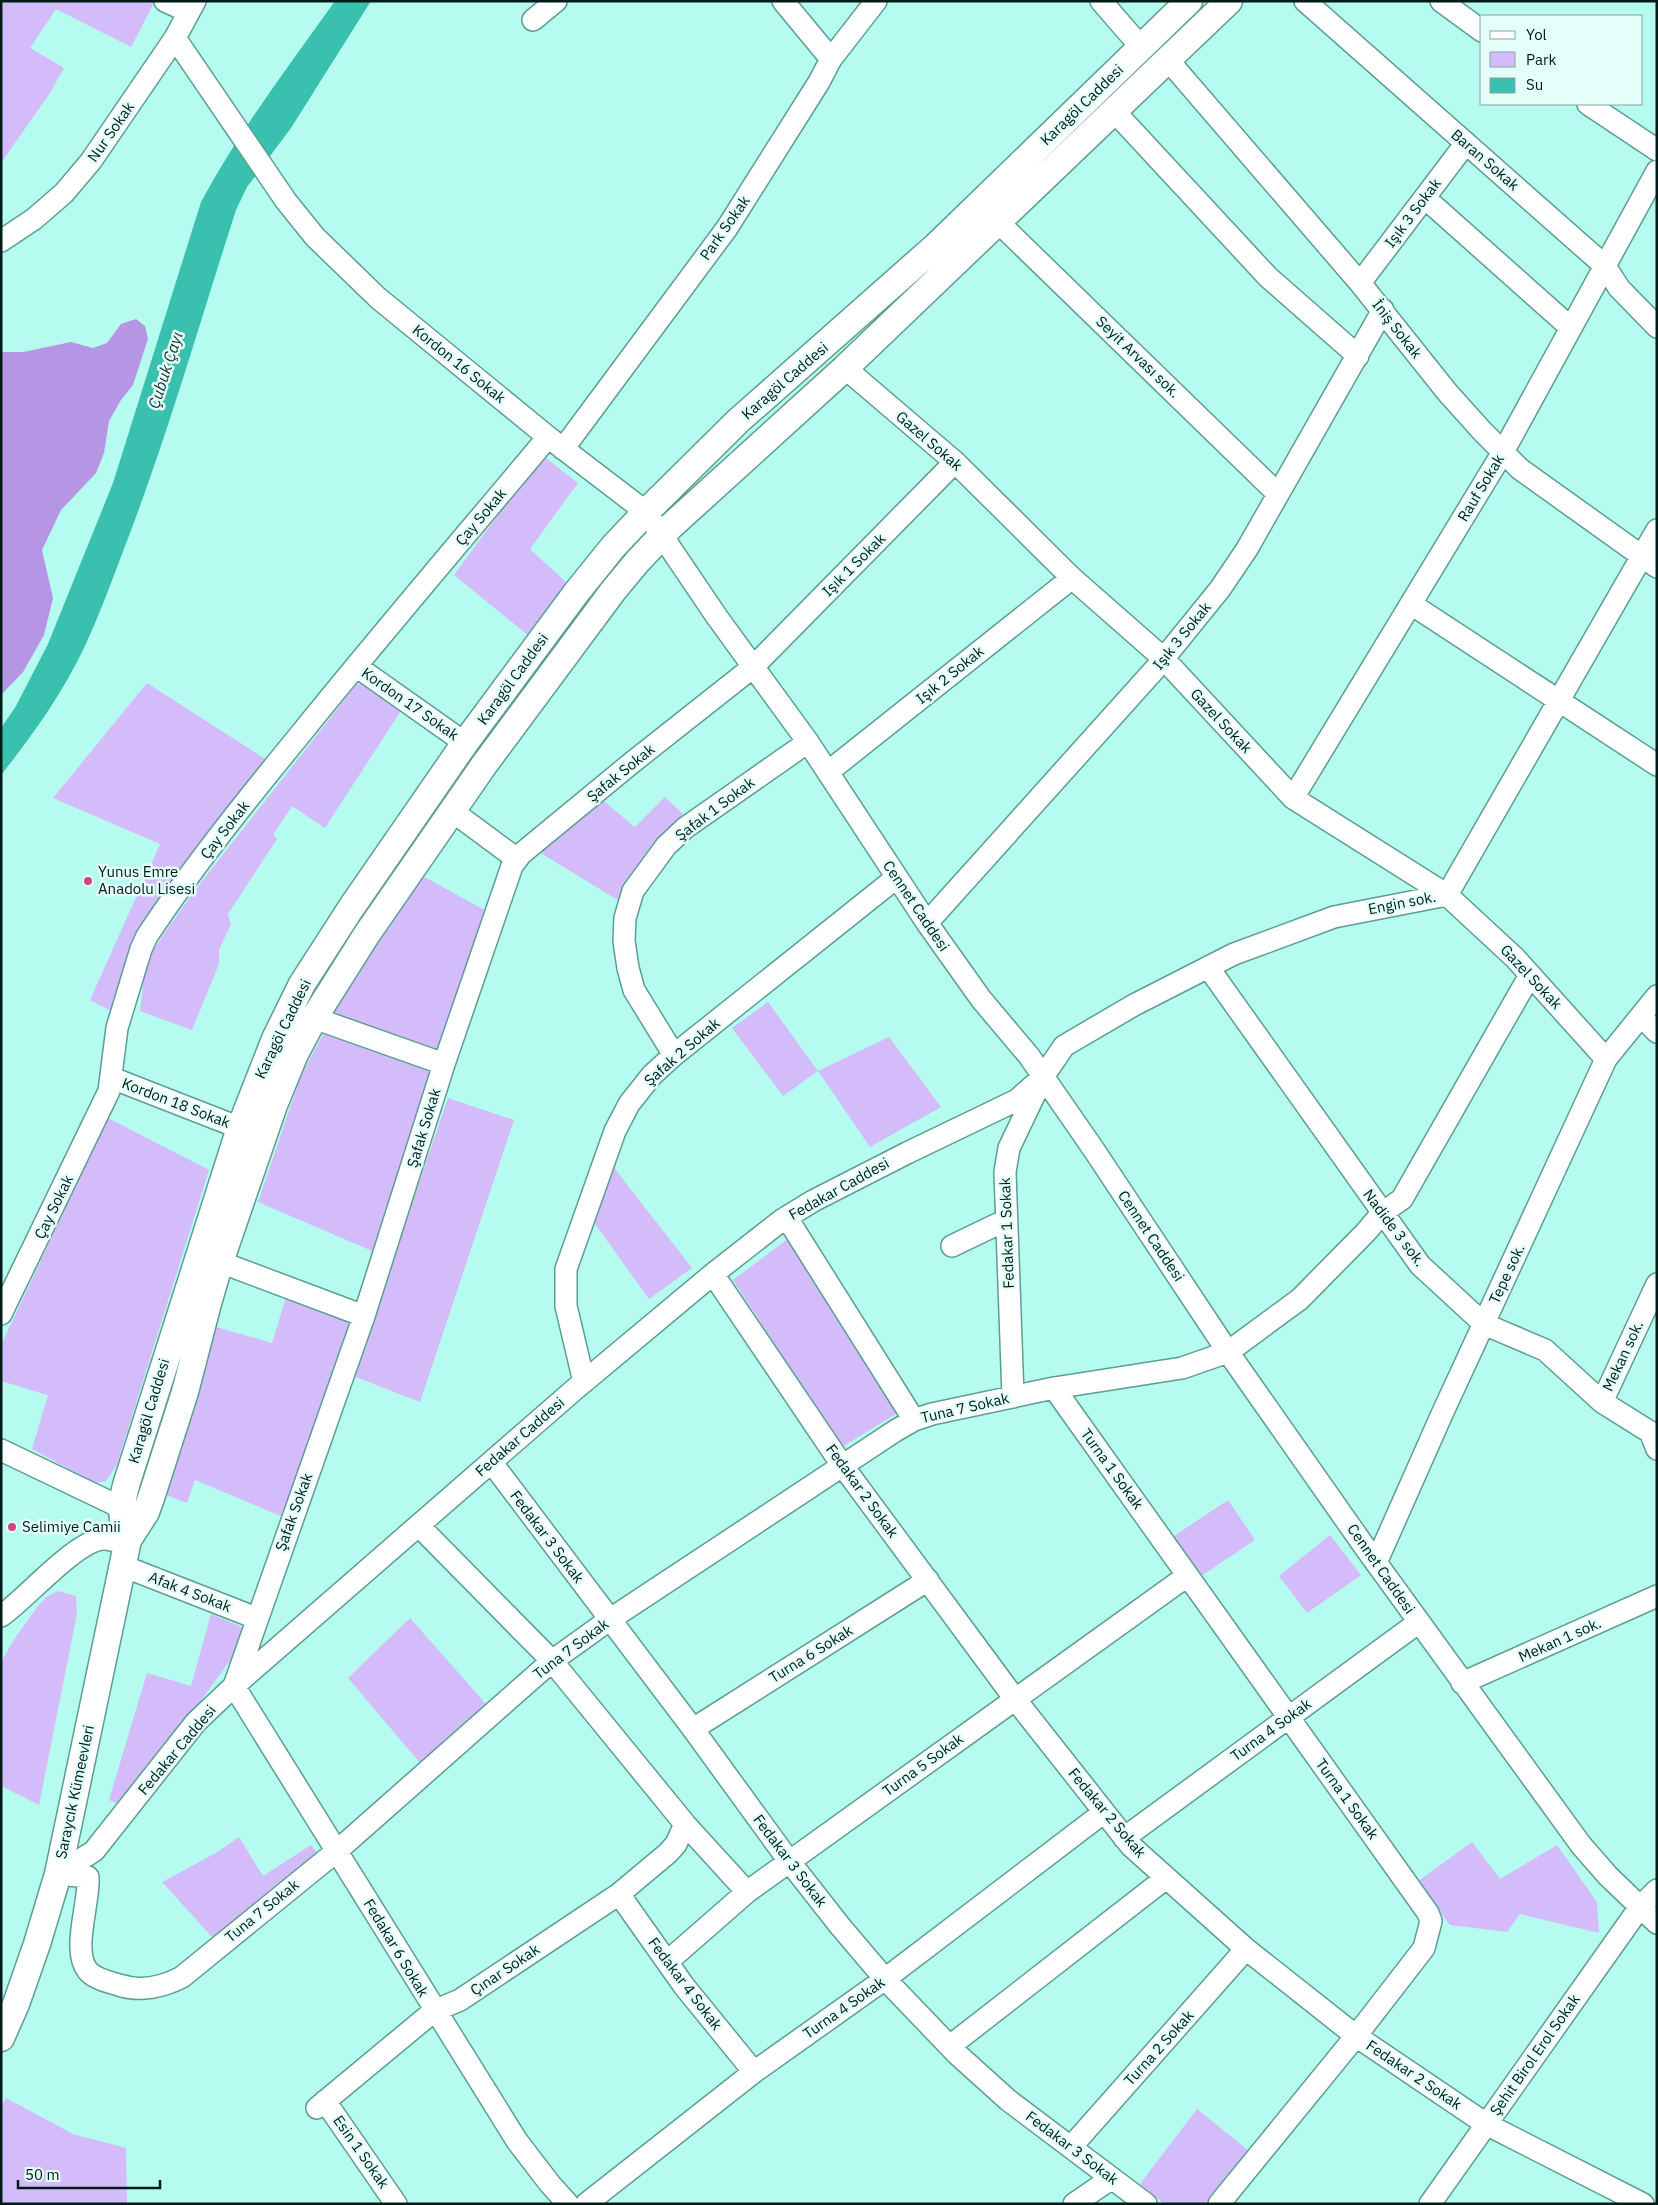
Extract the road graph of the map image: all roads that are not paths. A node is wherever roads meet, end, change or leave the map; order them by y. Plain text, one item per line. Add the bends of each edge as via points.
1 (165, 1) edge
2 (556, 1) edge
3 (783, 1) edge
4 (876, 1) edge
5 (1101, 1) edge
6 (1189, 1) edge
7 (1229, 1) edge
8 (1305, 1) edge
9 (1441, 1) edge
10 (192, 7) edge
11 (534, 20) dead end
12 (1480, 30) edge
13 (175, 38) junction
14 (1141, 47) junction
15 (831, 59) junction
16 (1168, 60) junction
17 (1590, 105) edge
18 (1114, 111) junction
19 (1466, 143) junction
20 (1657, 150) edge
21 (1657, 171) edge
22 (1425, 198) junction
23 (998, 222) junction
24 (1, 241) edge
25 (1605, 266) junction
26 (1360, 283) junction
27 (1383, 310) junction
28 (1657, 327) edge
29 (1571, 328) junction
30 (1358, 356) junction
31 (845, 368) junction
32 (555, 443) junction
33 (1503, 452) junction
34 (955, 462) junction
35 (1277, 493) junction
36 (646, 512) junction
37 (1657, 530) edge
38 (662, 536) junction
39 (1650, 562) edge
40 (1072, 578) junction
41 (1411, 604) junction
42 (1164, 658) junction
43 (356, 666) junction
44 (753, 667) junction
45 (1560, 700) junction
46 (808, 742) junction
47 (465, 743) junction
48 (1657, 765) edge
49 (828, 772) junction
50 (1293, 798) junction
51 (452, 811) junction
52 (518, 859) junction
53 (896, 878) junction
54 (1447, 895) junction
55 (927, 923) junction
56 (1208, 967) junction
57 (1530, 975) junction
58 (1657, 996) edge
59 (1641, 1016) junction
60 (314, 1018) junction
61 (1657, 1032) edge
62 (674, 1055) junction
63 (1606, 1059) junction
64 (444, 1064) junction
65 (1043, 1076) junction
66 (112, 1078) junction
67 (240, 1128) junction
68 (1382, 1213) junction
69 (786, 1218) junction
70 (1006, 1220) junction
71 (952, 1246) dead end
72 (220, 1262) junction
73 (713, 1274) junction
74 (1657, 1284) edge
75 (1, 1314) edge
76 (364, 1316) junction
77 (1484, 1324) junction
78 (1228, 1352) junction
79 (584, 1382) junction
80 (1054, 1388) junction
81 (1013, 1397) junction
82 (1602, 1402) junction
83 (914, 1420) junction
84 (1655, 1438) edge
85 (1, 1450) edge
86 (492, 1463) junction
87 (842, 1465) junction
88 (122, 1508) junction
89 (419, 1526) junction
90 (126, 1550) junction
91 (1376, 1563) junction
92 (1187, 1576) junction
93 (928, 1580) junction
94 (1657, 1596) edge
95 (1, 1616) edge
96 (256, 1618) junction
97 (609, 1620) junction
98 (1419, 1622) junction
99 (552, 1661) junction
100 (1462, 1682) junction
101 (234, 1686) junction
102 (1015, 1699) junction
103 (1288, 1717) junction
104 (693, 1729) junction
105 (1104, 1813) junction
106 (685, 1824) junction
107 (1124, 1838) junction
108 (338, 1850) junction
109 (789, 1861) junction
110 (58, 1874) junction
111 (1166, 1878) junction
112 (1657, 1890) edge
113 (747, 1892) junction
114 (619, 1894) junction
115 (1640, 1907) junction
116 (1657, 1922) edge
117 (1246, 1949) junction
118 (667, 1962) junction
119 (885, 1979) junction
120 (434, 2011) junction
121 (1356, 2036) junction
122 (1, 2038) edge
123 (950, 2046) junction
124 (754, 2072) junction
125 (321, 2104) joint
126 (1486, 2124) junction
127 (1071, 2147) junction
128 (1112, 2178) junction
129 (396, 2204) edge
130 (568, 2204) edge
131 (586, 2204) edge
132 (1074, 2204) edge
133 (1146, 2204) edge
134 (1219, 2204) edge
135 (1430, 2204) edge
136 (1643, 2204) edge

1 - 10 street
2 - 11 street
3 - 15 street
4 - 15 street, Park Sokak
5 - 14 street
6 - 14 main road, Karagöl Caddesi
7 - 16 main road
8 - 19 street, Baran Sokak
9 - 12 street
10 - 13 street, Nur Sokak
13 - 24 street, Nur Sokak via 114,129 64,193
13 - 32 street, Kordon 16 Sokak via 286,201 315,237 378,298
14 - 36 main road, Karagöl Caddesi via 936,246 738,422
15 - 32 street, Park Sokak via 727,228
16 - 18 main road
16 - 26 street, İniş Sokak
17 - 20 street
18 - 23 main road
18 - 30 street via 1268,277
19 - 22 street, Işık 3 Sokak
19 - 25 street, Baran Sokak
21 - 25 street, Rauf Sokak
22 - 26 street, Işık 3 Sokak
22 - 29 street
23 - 31 main road
23 - 35 street, Seyit Arvası sok.
25 - 28 street, Baran Sokak via 1619,288
25 - 29 street, Rauf Sokak
26 - 27 street, İniş Sokak
27 - 30 street, Işık 3 Sokak
27 - 33 street, İniş Sokak via 1447,392
29 - 33 street, Rauf Sokak
30 - 35 street, Işık 3 Sokak
31 - 34 street, Gazel Sokak
31 - 38 main road
32 - 36 street, Kordon 16 Sokak
32 - 43 street, Çay Sokak
33 - 39 street, İniş Sokak via 1520,469
33 - 41 street, Rauf Sokak
34 - 40 street, Gazel Sokak
34 - 44 street, Işık 1 Sokak
35 - 42 street, Işık 3 Sokak via 1247,549 1220,589
36 - 38 street, Kordon 16 Sokak
36 - 47 main road, Karagöl Caddesi via 576,593
37 - 39 street, Engin sok.
38 - 44 street, Cennet Caddesi
38 - 51 main road via 597,611
39 - 45 street, Engin sok.
40 - 42 street, Gazel Sokak
40 - 49 street, Işık 2 Sokak
41 - 45 street
41 - 50 street, Rauf Sokak
42 - 50 street, Gazel Sokak
42 - 55 street, Işık 3 Sokak
43 - 47 street, Kordon 17 Sokak
43 - 66 street, Çay Sokak via 206,854 147,936 118,1028
44 - 46 street, Cennet Caddesi
44 - 52 street, Şafak Sokak
45 - 48 street
45 - 54 street, Engin sok.
46 - 49 street, Cennet Caddesi
46 - 62 street, Şafak 1 Sokak via 685,828 666,846 633,891 625,918 628,968 634,990
47 - 67 main road, Karagöl Caddesi via 302,984 269,1052
49 - 53 street, Cennet Caddesi
50 - 54 street, Gazel Sokak
51 - 52 street
51 - 60 main road
52 - 64 street, Şafak Sokak via 505,881
53 - 55 street, Cennet Caddesi
53 - 62 street, Şafak 2 Sokak
54 - 56 street, Engin sok. via 1334,916
54 - 57 street, Gazel Sokak
55 - 65 street, Cennet Caddesi via 981,999
56 - 65 street, Engin sok. via 1134,1004 1064,1046
56 - 68 street, Nadide 3 sok.
57 - 63 street, Gazel Sokak
57 - 68 street, Tuna 7 Sokak via 1402,1199
58 - 59 street, Tepe sok.
59 - 61 street
59 - 63 street, Tepe sok.
60 - 64 street
60 - 72 main road via 274,1105
62 - 79 street, Şafak 2 Sokak via 641,1087 615,1131 566,1269 566,1306
63 - 77 street, Tepe sok.
64 - 76 street, Şafak Sokak
65 - 69 street, Fedakar Caddesi via 1017,1100 908,1152
65 - 70 street, Fedakar 1 Sokak via 1009,1148 1005,1172
65 - 78 street, Cennet Caddesi
66 - 67 street, Kordon 18 Sokak
66 - 75 street, Çay Sokak via 102,1109
67 - 88 main road, Karagöl Caddesi via 169,1346
68 - 77 street, Nadide 3 sok. via 1420,1266
68 - 78 street, Tuna 7 Sokak via 1300,1299
69 - 73 street, Fedakar Caddesi
69 - 83 street
70 - 71 street
70 - 81 street, Fedakar 1 Sokak
72 - 76 street
72 - 90 main road via 185,1392 151,1498
73 - 79 street, Fedakar Caddesi
73 - 87 street, Fedakar 2 Sokak
74 - 82 street, Mekan sok.
76 - 96 street, Şafak Sokak
77 - 82 street, Nadide 3 sok. via 1545,1350
77 - 91 street, Tepe sok.
78 - 80 street, Tuna 7 Sokak via 1182,1368
78 - 91 street, Cennet Caddesi
79 - 86 street, Fedakar Caddesi
80 - 81 street, Tuna 7 Sokak
80 - 92 street, Turna 1 Sokak
81 - 83 street, Tuna 7 Sokak
82 - 84 street, Nadide 3 sok.
83 - 87 street, Tuna 7 Sokak
85 - 88 street
86 - 89 street, Fedakar Caddesi
86 - 97 street, Fedakar 3 Sokak
87 - 93 street, Fedakar 2 Sokak
87 - 97 street, Tuna 7 Sokak
88 - 90 main road, Karagöl Caddesi
89 - 99 street
89 - 101 street, Fedakar Caddesi
90 - 95 street, Afak 4 Sokak via 103,1539 87,1546 58,1566
90 - 96 street, Afak 4 Sokak
90 - 110 main road, Saraycık Kümeevleri
91 - 98 street, Cennet Caddesi
92 - 102 street, Turna 5 Sokak
92 - 103 street, Turna 1 Sokak
93 - 102 street, Fedakar 2 Sokak
93 - 104 street, Turna 6 Sokak
94 - 100 street, Mekan 1 sok.
96 - 101 street, Şafak Sokak
97 - 99 street, Tuna 7 Sokak
97 - 104 street, Fedakar 3 Sokak
98 - 100 street, Cennet Caddesi
98 - 103 street, Turna 4 Sokak
99 - 106 street
99 - 108 street, Tuna 7 Sokak
100 - 115 street, Cennet Caddesi via 1576,1838
101 - 108 street, Fedakar 6 Sokak
101 - 110 street, Fedakar Caddesi via 196,1722 94,1851
102 - 105 street, Fedakar 2 Sokak
102 - 109 street, Turna 5 Sokak
103 - 107 street, Turna 4 Sokak
103 - 121 street, Turna 1 Sokak via 1431,1921 1424,1948
104 - 109 street, Fedakar 3 Sokak
105 - 107 street, Fedakar 2 Sokak
105 - 119 street, Turna 4 Sokak
106 - 113 street
106 - 114 street, Çınar Sokak via 668,1854
107 - 111 street, Fedakar 2 Sokak
108 - 110 street, Tuna 7 Sokak via 182,1977 153,1987 123,1987 88,1971 80,1951 88,1876
108 - 120 street, Fedakar 6 Sokak
109 - 113 street, Turna 5 Sokak
109 - 119 street, Fedakar 3 Sokak
110 - 122 main road, Saraycık Kümeevleri via 34,1952
111 - 117 street, Fedakar 2 Sokak
111 - 123 street
112 - 115 street, Şehit Birol Erol Sokak
113 - 118 street, Turna 5 Sokak
114 - 118 street, Fedakar 4 Sokak
114 - 120 street, Çınar Sokak via 460,2000
115 - 116 street, Cennet Caddesi
115 - 126 street, Şehit Birol Erol Sokak
117 - 121 street, Fedakar 2 Sokak
117 - 127 street, Turna 2 Sokak
118 - 124 street, Fedakar 4 Sokak
119 - 123 street, Fedakar 3 Sokak
119 - 124 street, Turna 4 Sokak
120 - 125 street, Çınar Sokak
120 - 130 street, Fedakar 6 Sokak via 517,2141
121 - 126 street, Fedakar 2 Sokak
121 - 134 street, Turna 1 Sokak
123 - 127 street, Fedakar 3 Sokak via 1008,2100
124 - 131 street, Turna 4 Sokak
125 - 129 street, Esin 1 Sokak
126 - 135 street, Şehit Birol Erol Sokak
126 - 136 street, Fedakar 2 Sokak
127 - 128 street, Fedakar 3 Sokak
128 - 132 street
128 - 133 street, Fedakar 3 Sokak

